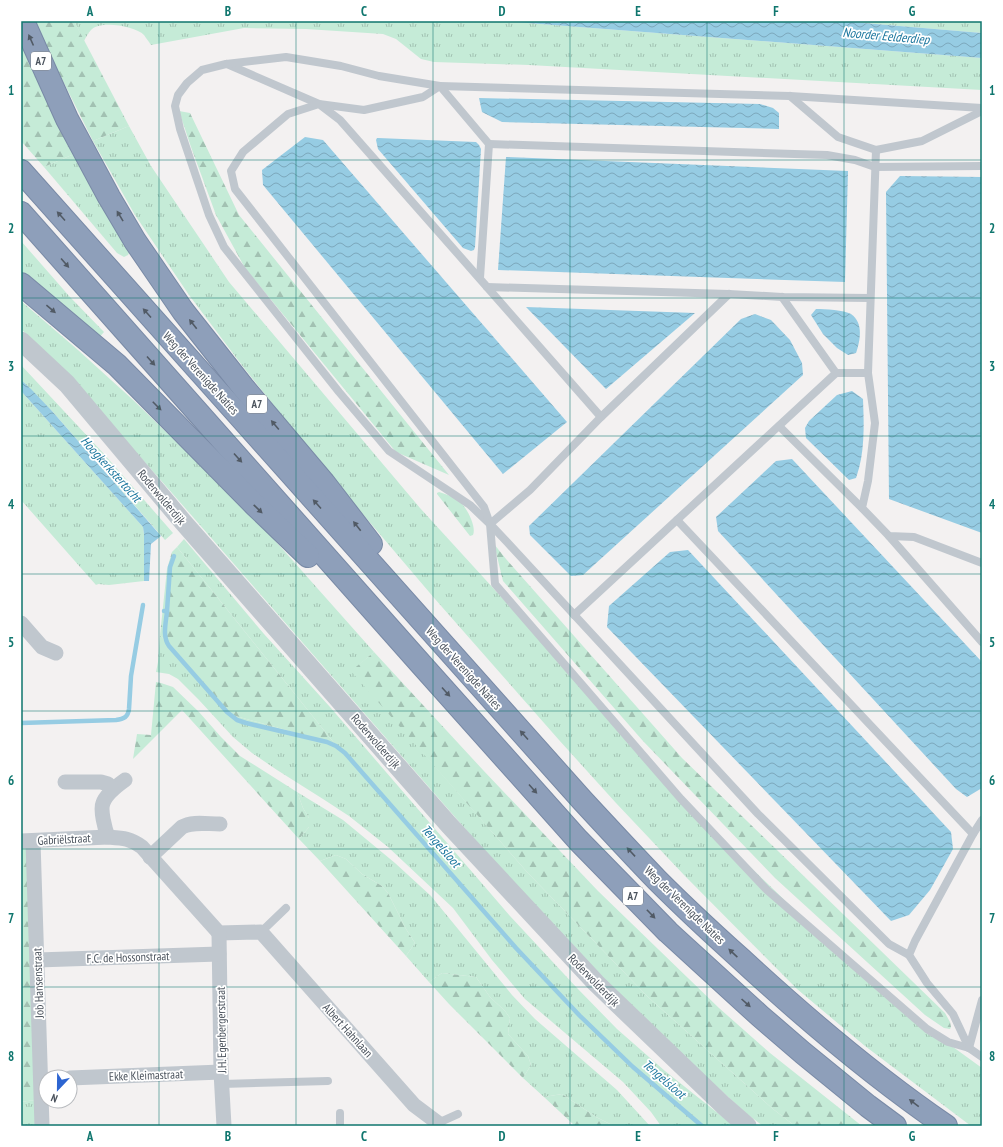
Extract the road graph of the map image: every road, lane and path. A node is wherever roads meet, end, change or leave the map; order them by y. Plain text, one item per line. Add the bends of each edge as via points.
1 (23, 21) edge
2 (226, 64) junction
3 (440, 86) junction
4 (790, 96) junction
5 (319, 104) junction
6 (982, 109) edge
7 (489, 144) junction
8 (876, 150) junction
9 (982, 166) edge
10 (875, 167) junction
11 (21, 171) edge
12 (21, 213) edge
13 (480, 278) junction
14 (21, 284) edge
15 (487, 287) junction
16 (729, 294) junction
17 (782, 298) junction
18 (870, 298) junction
19 (21, 341) edge
20 (836, 373) junction
21 (868, 374) junction
22 (601, 417) junction
23 (779, 426) junction
24 (862, 508) junction
25 (677, 520) junction
26 (490, 524) junction
27 (889, 536) junction
28 (982, 563) edge
29 (574, 615) junction
30 (21, 623) edge
31 (982, 642) edge
32 (56, 653) dead end
33 (420, 663) junction
34 (483, 689) junction
35 (125, 780) dead end
36 (65, 782) dead end
37 (112, 790) junction
38 (982, 820) edge
39 (220, 824) dead end
40 (973, 834) junction
41 (108, 837) junction
42 (27, 841) edge
43 (150, 857) junction
44 (286, 908) dead end
45 (261, 932) junction
46 (219, 933) junction
47 (219, 954) junction
48 (909, 955) junction
49 (37, 960) junction
50 (982, 1000) edge
51 (969, 1048) junction
52 (982, 1057) edge
53 (43, 1069) edge
54 (78, 1078) edge
55 (222, 1078) junction
56 (328, 1081) dead end
57 (43, 1109) edge
58 (340, 1113) dead end
59 (458, 1114) dead end
60 (438, 1124) edge
61 (42, 1126) edge
62 (224, 1126) edge
63 (340, 1126) edge
64 (747, 1126) edge
65 (895, 1126) edge
66 (946, 1126) edge

34 -> 1 highway, A7 via 324,483 243,387 174,298 135,241 94,170 67,119
2 - 3 lane via 286,57
2 - 5 lane
2 - 26 lane via 202,70 187,83 178,95 175,106 180,129 224,247 389,452 470,505
3 - 4 lane
3 - 5 lane via 423,97 364,110
3 - 7 lane
4 - 6 lane
4 - 8 lane via 838,137
5 - 13 lane via 340,120
5 - 26 lane via 288,114 243,152 231,171 235,189 484,507
6 - 8 lane via 922,141
7 - 10 lane via 827,155
7 - 13 lane
8 - 10 lane
9 - 10 lane
10 - 18 lane
34 -> 11 highway, Weg der Verenigde Naties / A7
12 -> 33 highway, A7
13 - 15 lane
14 -> 33 highway, A7 via 117,365 255,505
15 - 16 lane
15 - 22 lane
16 - 17 lane
16 - 22 lane
17 - 18 lane
17 - 20 lane
18 - 21 lane
19 - 64 street, Roderwolderdijk via 67,384 188,528 433,807 585,972
20 - 21 lane
20 - 23 lane
21 - 24 lane via 875,423
22 - 26 lane via 530,490
23 - 24 lane
23 - 25 lane
24 - 27 lane
25 - 29 lane
25 - 40 lane
26 - 29 lane
26 - 51 lane via 495,584 681,798 768,890 927,1029 948,1042
27 - 28 lane via 914,537
27 - 31 lane
29 - 48 lane via 758,814 889,944
30 - 32 street via 42,647
33 -> 65 highway, A7 via 578,840 668,932 803,1053
66 -> 34 highway, Weg der Verenigde Naties / A7 via 847,1052 706,928 582,800
35 - 37 street
36 - 37 street via 101,782 108,784
37 - 41 street via 103,803 103,822
38 - 40 lane
39 - 43 street via 186,825
40 - 48 lane
41 - 42 street, Gabriëlstraat
41 - 43 street via 124,838 134,842
42 - 49 street, Job Hansenstraat
43 - 46 street
44 - 45 lane
45 - 46 street
45 - 60 street, Albert Hahnlaan via 414,1105
46 - 47 street, J.H. Egenbergerstraat
47 - 49 street, F.C. de Hossonstraat
47 - 55 street, J.H. Egenbergerstraat
48 - 51 lane via 927,983 953,1014
49 - 53 street, Job Hansenstraat
50 - 51 lane
51 - 52 lane
54 - 55 street, Ekke Kleimastraat
55 - 56 lane
55 - 62 street, J.H. Egenbergerstraat
57 - 61 street, Job Hansenstraat
58 - 63 lane
59 - 60 lane, Albert Hahnlaan

